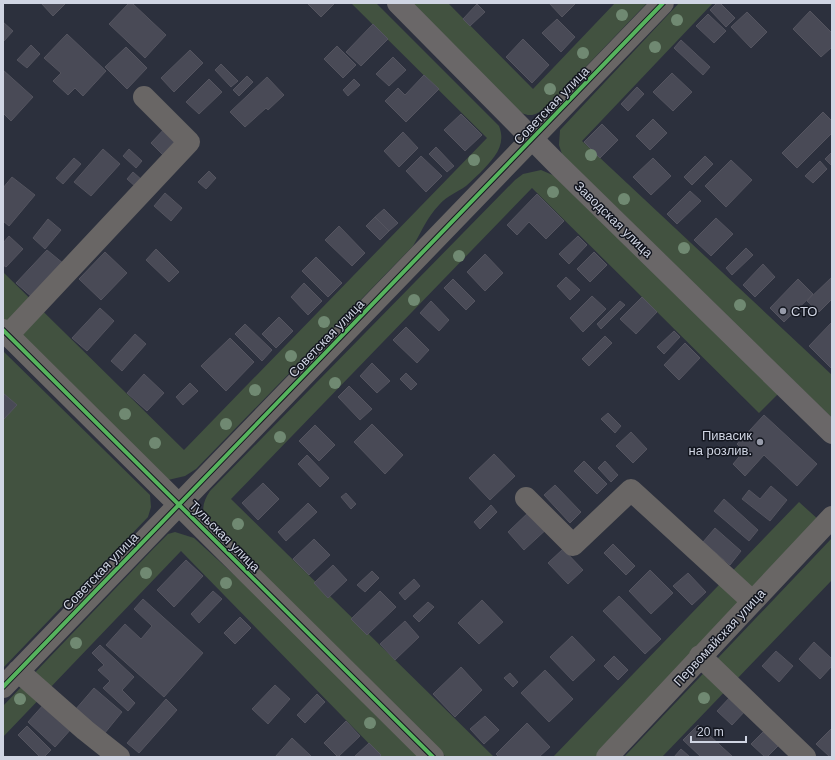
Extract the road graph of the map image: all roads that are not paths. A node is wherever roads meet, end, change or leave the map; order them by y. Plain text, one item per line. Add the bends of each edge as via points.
1 (398, 3) edge
2 (662, 3) edge
3 (144, 97) dead end
4 (533, 139) junction
5 (6, 333) edge
6 (832, 433) edge
7 (526, 498) dead end
8 (179, 505) junction
9 (832, 517) edge
10 (752, 601) junction
11 (700, 656) junction
12 (18, 671) junction
13 (3, 687) edge
14 (119, 757) edge
15 (433, 757) edge
16 (607, 757) edge
17 (805, 757) edge

1 - 4 main road, Заводская улица
2 - 4 street, Советская улица
3 - 5 street via 189,142
4 - 6 main road, Заводская улица
4 - 8 street, Советская улица
5 - 8 street, Тульская улица
7 - 10 street via 573,545 631,490
8 - 12 street, Советская улица
8 - 15 street, Тульская улица
9 - 10 street, Первомайская улица
10 - 11 street, Первомайская улица
11 - 16 street, Первомайская улица
11 - 17 street
12 - 13 street, Советская улица
12 - 14 street

